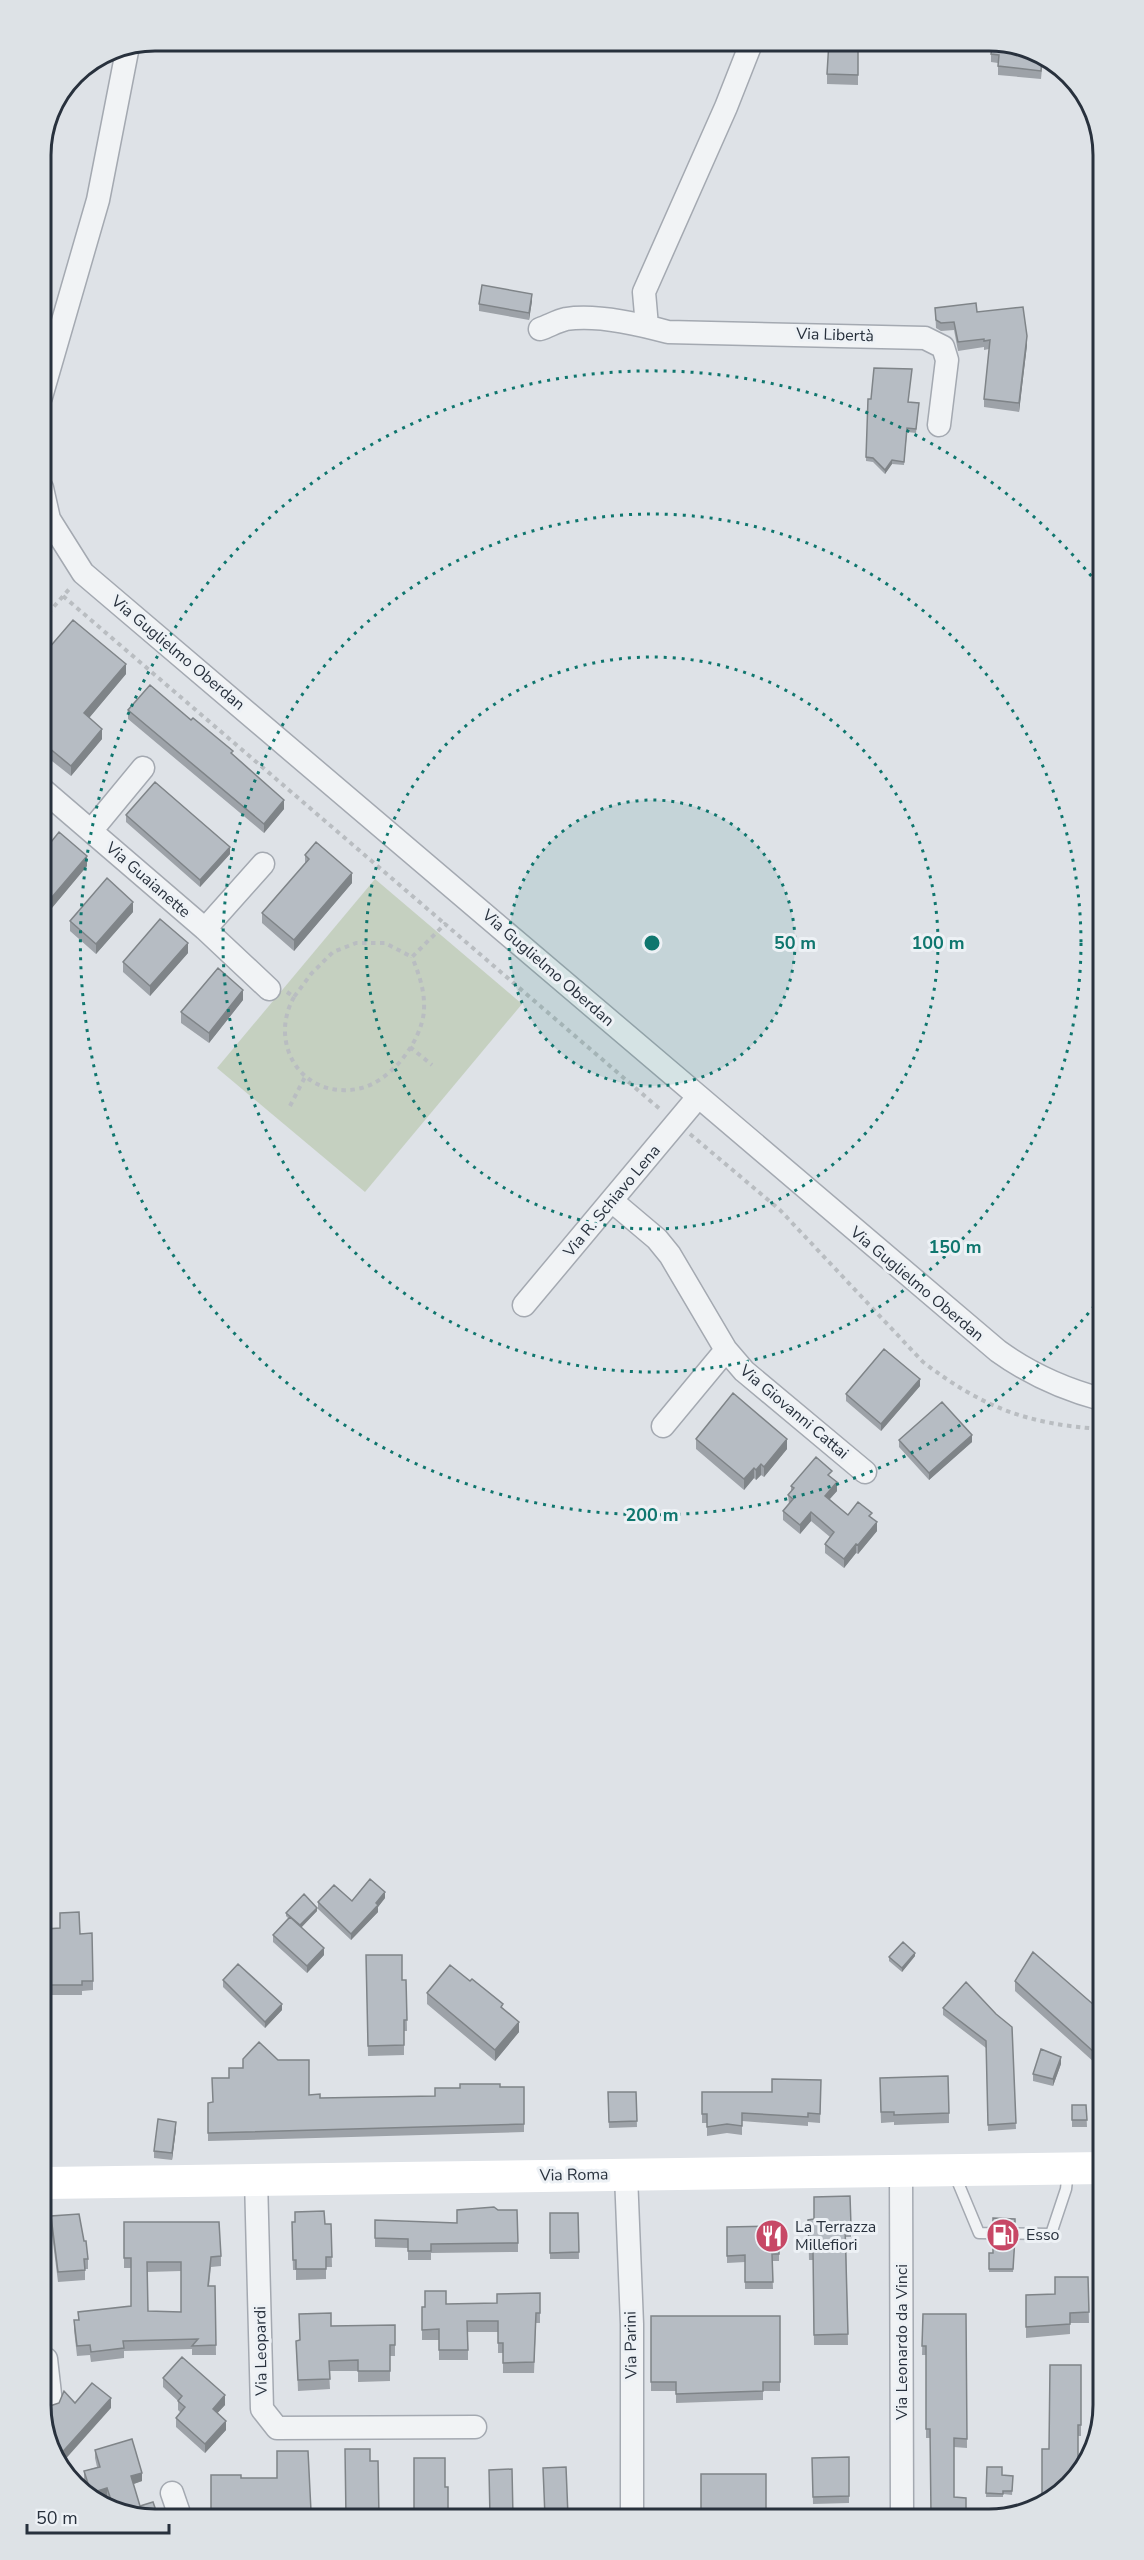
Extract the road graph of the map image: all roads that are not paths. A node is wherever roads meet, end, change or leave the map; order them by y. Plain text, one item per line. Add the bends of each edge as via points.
1 (748, 51) edge
2 (126, 56) edge
3 (647, 326) junction
4 (540, 329) dead end
5 (51, 362) edge
6 (939, 425) dead end
7 (51, 522) edge
8 (143, 768) dead end
9 (51, 797) edge
10 (91, 831) junction
11 (263, 864) dead end
12 (204, 929) junction
13 (269, 988) dead end
14 (698, 1097) junction
15 (612, 1201) junction
16 (524, 1305) dead end
17 (726, 1350) junction
18 (1093, 1396) edge
19 (663, 1426) dead end
20 (865, 1472) dead end
21 (1069, 2168) junction
22 (1093, 2168) edge
23 (901, 2170) junction
24 (952, 2170) junction
25 (626, 2175) junction
26 (255, 2179) junction
27 (51, 2183) edge
28 (475, 2427) dead end
29 (172, 2493) dead end
30 (178, 2509) edge
31 (632, 2509) edge
32 (902, 2509) edge

1 - 3 street via 644,292
2 - 5 street via 98,200
3 - 4 street, Via Libertà via 584,317 564,319
3 - 6 street, Via Libertà via 668,332 925,338 943,347 947,360
7 - 14 street, Via Guglielmo Oberdan via 83,573
8 - 10 street, Via Guaianette
9 - 10 street, Via Guaianette
10 - 12 street, Via Guaianette
11 - 12 street, Via Guaianette
12 - 13 street, Via Guaianette
14 - 15 street, Via R. Schiavo Lena
14 - 18 street, Via Guglielmo Oberdan via 998,1351 1054,1384
15 - 16 street, Via R. Schiavo Lena
15 - 17 street, Via Giovanni Cattai via 670,1255
17 - 19 street, Via Giovanni Cattai
17 - 20 street, Via Giovanni Cattai via 744,1371
21 - 22 main road, Via Roma
21 - 24 main road, Via Roma
21 - 24 lane via 1051,2234 980,2233
23 - 24 main road, Via Roma
23 - 25 main road, Via Roma
23 - 32 street, Via Leonardo da Vinci
25 - 26 main road, Via Roma
25 - 31 street, Via Parini via 632,2324
26 - 27 main road, Via Roma
26 - 28 street, Via Leopardi via 262,2409 277,2428
29 - 30 street

